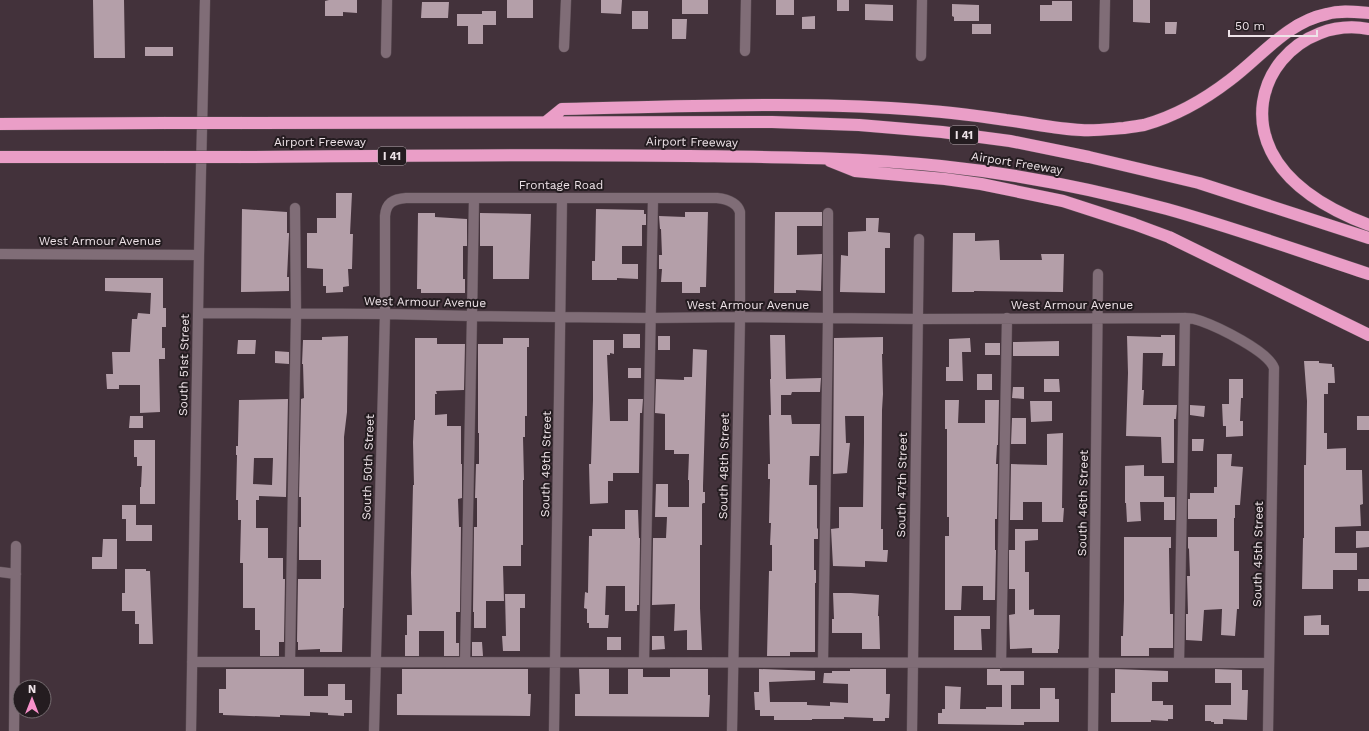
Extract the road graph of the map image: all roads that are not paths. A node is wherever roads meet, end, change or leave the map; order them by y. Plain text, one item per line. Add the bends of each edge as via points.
1 (205, 0) edge
2 (387, 0) edge
3 (566, 0) edge
4 (746, 0) edge
5 (922, 0) edge
6 (1104, 0) edge
7 (1369, 13) edge
8 (1369, 29) edge
9 (564, 47) dead end
10 (1104, 47) dead end
11 (745, 50) dead end
12 (386, 54) dead end
13 (921, 56) dead end
14 (546, 122) junction
15 (0, 124) edge
16 (0, 157) edge
17 (822, 158) junction
18 (474, 198) junction
19 (562, 198) junction
20 (653, 198) junction
21 (734, 203) joint
22 (389, 204) joint
23 (295, 208) dead end
24 (828, 213) dead end
25 (1369, 225) edge
26 (1369, 238) edge
27 (919, 239) dead end
28 (0, 254) edge
29 (199, 255) junction
30 (1098, 274) dead end
31 (1369, 274) edge
32 (198, 313) junction
33 (296, 314) junction
34 (385, 314) junction
35 (472, 316) junction
36 (561, 316) junction
37 (740, 317) junction
38 (1098, 317) junction
39 (651, 318) junction
40 (828, 318) junction
41 (1007, 318) junction
42 (1185, 318) junction
43 (918, 319) junction
44 (1369, 335) edge
45 (1274, 376) joint
46 (16, 546) dead end
47 (0, 572) edge
48 (16, 574) junction
49 (290, 661) junction
50 (192, 662) junction
51 (376, 662) junction
52 (465, 662) junction
53 (556, 662) junction
54 (644, 662) junction
55 (733, 662) junction
56 (823, 662) junction
57 (913, 662) junction
58 (1001, 663) junction
59 (1094, 663) junction
60 (1179, 663) junction
61 (1269, 663) junction
62 (14, 731) edge
63 (190, 731) edge
64 (374, 731) edge
65 (554, 731) edge
66 (732, 731) edge
67 (912, 731) edge
68 (1093, 731) edge
69 (1268, 731) edge

1 - 29 street, South 51st Street
2 - 12 street
3 - 9 street
4 - 11 street
5 - 13 street
6 - 10 street
7 - 14 highway via 1344,11 1326,14 1292,28 1209,96 1163,119 1135,126 1080,130 968,114 904,109 762,105 562,109
8 - 25 highway via 1328,30 1312,36 1283,57 1266,88 1263,125 1271,151 1298,185 1324,204
14 - 15 highway, Airport Freeway / I 41, bridge
14 - 26 highway, Airport Freeway / I 41 via 772,122 859,125 1010,141 1198,183
16 - 17 highway, Airport Freeway / I 41, bridge
17 - 31 highway, Airport Freeway / I 41 via 941,166 1052,183 1168,210
17 - 44 highway via 855,171 981,184 1091,209 1169,237
18 - 19 street, Frontage Road
18 - 22 street, Frontage Road via 406,198 393,200
18 - 35 street
19 - 20 street, Frontage Road
19 - 36 street, South 49th Street
20 - 21 street, Frontage Road via 720,198
20 - 39 street
21 - 37 street, South 48th Street via 740,212
22 - 34 street, South 50th Street via 385,216
23 - 33 street
24 - 40 street
27 - 43 street, South 47th Street
28 - 29 street, West Armour Avenue
29 - 32 street, South 51st Street
30 - 38 street, South 46th Street
32 - 33 street, West Armour Avenue
32 - 50 street, South 51st Street
33 - 34 street, West Armour Avenue
33 - 49 street
34 - 35 street, West Armour Avenue
34 - 51 street, South 50th Street
35 - 36 street, West Armour Avenue
35 - 52 street
36 - 39 street, West Armour Avenue
36 - 53 street, South 49th Street
37 - 39 street, West Armour Avenue
37 - 40 street, West Armour Avenue
37 - 55 street, South 48th Street
38 - 41 street, West Armour Avenue
38 - 42 street, West Armour Avenue
38 - 59 street, South 46th Street
39 - 54 street
40 - 43 street, West Armour Avenue
40 - 56 street
41 - 43 street, West Armour Avenue
41 - 58 street
42 - 45 street, West Armour Avenue via 1200,320 1260,353 1272,363
42 - 60 street
43 - 57 street, South 47th Street
45 - 61 street, South 45th Street
46 - 48 street
47 - 48 street
48 - 62 street
49 - 50 street
49 - 51 street
50 - 63 street, South 51st Street
51 - 52 street
51 - 64 street, South 50th Street
52 - 53 street
53 - 54 street
53 - 65 street, South 49th Street
54 - 55 street
55 - 56 street
55 - 66 street, South 48th Street
56 - 57 street
57 - 58 street
57 - 67 street, South 47th Street
58 - 59 street
59 - 60 street
59 - 68 street, South 46th Street
60 - 61 street
61 - 69 street, South 45th Street

